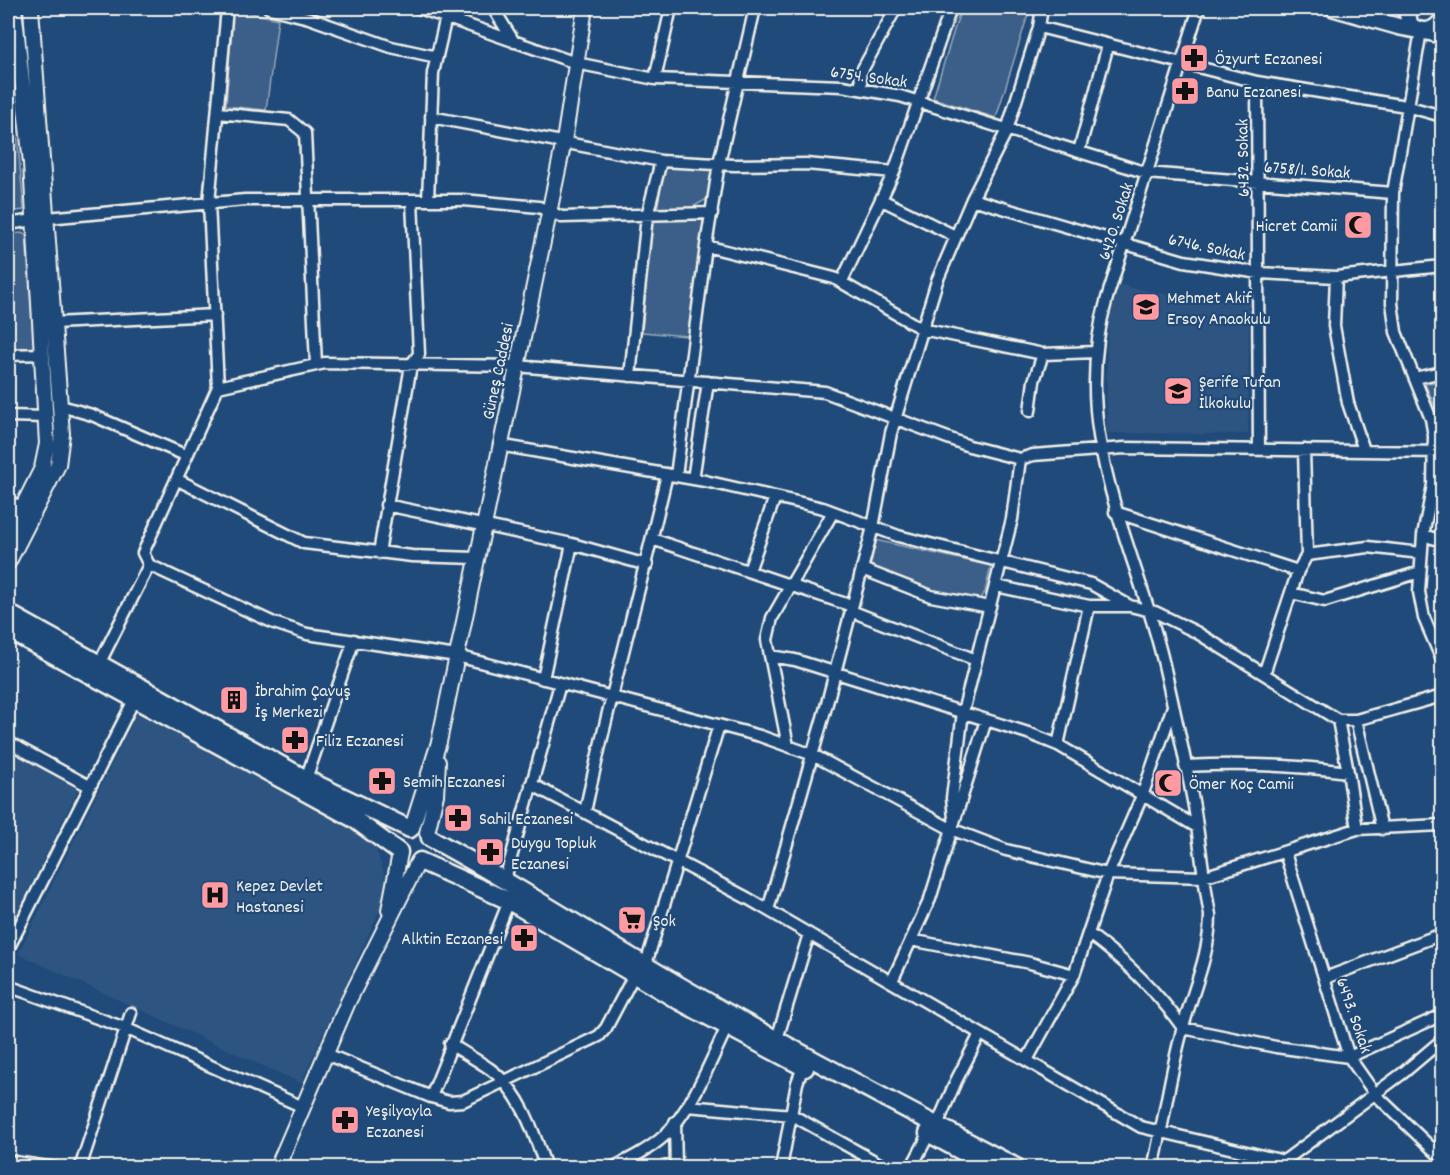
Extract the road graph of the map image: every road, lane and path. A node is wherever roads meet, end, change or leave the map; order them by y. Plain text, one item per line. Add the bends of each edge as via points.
1 (14, 8) edge
2 (31, 8) edge
3 (226, 8) edge
4 (268, 8) edge
5 (419, 8) edge
6 (493, 8) edge
7 (585, 8) edge
8 (671, 8) edge
9 (755, 8) edge
10 (896, 8) edge
11 (932, 8) edge
12 (1042, 8) edge
13 (1199, 8) edge
14 (1332, 8) edge
15 (1406, 8) edge
16 (950, 10) edge
17 (446, 17) junction
18 (1443, 20) edge
19 (1039, 27) junction
20 (1421, 31) junction
21 (1443, 35) edge
22 (514, 42) junction
23 (1108, 45) junction
24 (437, 57) junction
25 (576, 63) junction
26 (1183, 65) junction
27 (656, 79) junction
28 (737, 82) junction
29 (1257, 82) junction
30 (862, 89) junction
31 (920, 101) junction
32 (1406, 106) junction
33 (218, 113) junction
34 (1443, 116) edge
35 (431, 117) junction
36 (1007, 130) junction
37 (564, 141) junction
38 (1079, 152) junction
39 (661, 161) junction
40 (719, 164) junction
41 (894, 172) junction
42 (1147, 173) junction
43 (1258, 182) junction
44 (1393, 193) junction
45 (972, 199) junction
46 (428, 200) junction
47 (882, 200) junction
48 (412, 201) junction
49 (308, 202) junction
50 (209, 203) junction
51 (549, 212) junction
52 (712, 213) junction
53 (647, 216) junction
54 (41, 219) junction
55 (8, 225) edge
56 (955, 236) junction
57 (1126, 242) junction
58 (706, 246) junction
59 (1443, 266) edge
60 (1393, 270) junction
61 (1259, 273) junction
62 (1336, 277) junction
63 (842, 281) junction
64 (215, 315) junction
65 (54, 322) junction
66 (922, 329) junction
67 (1096, 352) junction
68 (43, 354) junction
69 (1043, 354) junction
70 (8, 355) edge
71 (316, 364) junction
72 (411, 365) junction
73 (516, 366) junction
74 (1443, 372) edge
75 (630, 376) junction
76 (1415, 378) junction
77 (691, 381) junction
78 (708, 382) junction
79 (218, 387) junction
80 (61, 406) junction
81 (1030, 411) dead end
82 (8, 416) edge
83 (46, 417) junction
84 (895, 419) junction
85 (499, 445) junction
86 (1100, 450) junction
87 (1259, 450) junction
88 (1304, 450) junction
89 (1364, 450) junction
90 (1439, 453) edge
91 (185, 455) junction
92 (1020, 459) junction
93 (1443, 463) edge
94 (672, 475) junction
95 (693, 479) junction
96 (178, 480) junction
97 (775, 497) junction
98 (8, 501) edge
99 (386, 505) junction
100 (23, 508) junction
101 (833, 512) junction
102 (1115, 512) junction
103 (483, 525) junction
104 (873, 526) junction
105 (1423, 535) junction
106 (8, 536) edge
107 (652, 539) junction
108 (1443, 541) edge
109 (572, 544) junction
110 (379, 553) junction
111 (1421, 553) junction
112 (1307, 555) junction
113 (476, 558) junction
114 (1003, 561) junction
115 (8, 563) edge
116 (149, 565) junction
117 (646, 565) junction
118 (862, 569) junction
119 (749, 571) junction
120 (1298, 571) junction
121 (1420, 572) junction
122 (790, 585) junction
123 (996, 585) junction
124 (1291, 593) junction
125 (1089, 606) junction
126 (1130, 606) junction
127 (990, 607) junction
128 (852, 608) junction
129 (1147, 610) junction
130 (8, 613) edge
131 (8, 630) edge
132 (354, 640) junction
133 (456, 656) junction
134 (770, 656) junction
135 (976, 660) junction
136 (1443, 660) edge
137 (100, 662) junction
138 (835, 674) junction
139 (1264, 674) junction
140 (543, 679) junction
141 (560, 684) junction
142 (1443, 696) edge
143 (610, 697) junction
144 (134, 700) junction
145 (1172, 709) junction
146 (963, 712) junction
147 (986, 720) junction
148 (1338, 720) junction
149 (1356, 720) junction
150 (718, 725) junction
151 (8, 742) edge
152 (1058, 745) junction
153 (788, 746) junction
154 (813, 755) junction
155 (1185, 766) junction
156 (1348, 772) junction
157 (306, 779) junction
158 (531, 784) junction
159 (89, 786) junction
160 (1142, 796) junction
161 (585, 812) junction
162 (953, 824) junction
163 (1443, 825) edge
164 (1197, 827) junction
165 (1382, 828) junction
166 (1357, 830) junction
167 (420, 832) junction
168 (399, 853) junction
169 (1285, 853) junction
170 (419, 861) junction
171 (678, 861) junction
172 (1108, 874) junction
173 (1203, 878) junction
174 (505, 879) junction
175 (509, 901) junction
176 (768, 910) junction
177 (388, 918) junction
178 (809, 934) junction
179 (1089, 934) junction
180 (1443, 934) edge
181 (911, 940) junction
182 (8, 949) edge
183 (640, 969) junction
184 (1074, 975) junction
185 (1325, 978) junction
186 (892, 981) junction
187 (8, 986) edge
188 (131, 1013) dead end
189 (1443, 1015) edge
190 (727, 1027) junction
191 (125, 1028) junction
192 (1183, 1028) junction
193 (980, 1034) junction
194 (777, 1040) junction
195 (1443, 1040) edge
196 (450, 1044) junction
197 (326, 1054) junction
198 (1349, 1057) junction
199 (1026, 1060) junction
200 (803, 1067) junction
201 (506, 1083) junction
202 (1375, 1094) junction
203 (431, 1097) junction
204 (687, 1106) junction
205 (303, 1107) junction
206 (792, 1115) junction
207 (675, 1122) junction
208 (933, 1130) junction
209 (1161, 1132) junction
210 (1443, 1158) edge
211 (8, 1161) edge
212 (1283, 1164) edge
213 (34, 1166) edge
214 (985, 1166) edge
215 (55, 1167) edge
216 (80, 1167) edge
217 (277, 1167) edge
218 (546, 1167) edge
219 (612, 1167) edge
220 (676, 1167) edge
221 (781, 1167) edge
222 (887, 1167) edge
223 (911, 1167) edge
224 (1018, 1167) edge
225 (1152, 1167) edge

1 - 54 street
2 - 54 street
3 - 33 street
4 - 24 street via 391,47
5 - 17 street, 6754. Sokak
6 - 22 street
7 - 25 street, Güneş Caddesi
8 - 27 street
9 - 28 street
10 - 30 street via 860,74
11 - 16 street
12 - 19 street
13 - 26 street, 6420. Sokak
14 - 20 main road
15 - 20 main road via 1410,25
16 - 31 street
17 - 22 street, 6754. Sokak
17 - 24 street
18 - 20 main road via 1434,29
19 - 23 street
19 - 36 street
20 - 21 main road
20 - 32 street
22 - 25 street, 6754. Sokak
23 - 26 street
23 - 38 street
24 - 35 street
25 - 27 street, 6754. Sokak
25 - 37 street, Güneş Caddesi
26 - 29 street
26 - 42 street, 6420. Sokak
27 - 28 street, 6754. Sokak
28 - 30 street, 6754. Sokak
28 - 40 street
29 - 32 street
29 - 43 street, 6432. Sokak
30 - 31 street, 6754. Sokak
31 - 36 street, 6754. Sokak
31 - 41 street
32 - 34 street
32 - 44 street
33 - 49 street via 284,119 302,129
33 - 50 street
35 - 37 street
35 - 46 street
36 - 38 street, 6754. Sokak
36 - 45 street
37 - 39 street
37 - 51 street, Güneş Caddesi
38 - 42 street, 6754. Sokak
39 - 40 street
39 - 53 street
40 - 41 street via 806,164
40 - 52 street
41 - 47 street
42 - 43 street, 6758/1. Sokak
42 - 57 street, 6420. Sokak
43 - 44 street, 6758/1. Sokak
43 - 61 street, 6432. Sokak
44 - 60 street
45 - 56 street
45 - 57 street, 6746. Sokak
46 - 48 street
46 - 51 street via 522,205
47 - 56 street
47 - 63 street
48 - 49 street
48 - 72 street via 419,354
49 - 50 street
49 - 71 street
50 - 54 street
50 - 64 street
51 - 53 street via 562,217
51 - 73 street, Güneş Caddesi
52 - 53 street
52 - 58 street
53 - 75 street
54 - 55 street
54 - 65 street
54 - 68 street
56 - 66 street
57 - 61 street, 6746. Sokak via 1184,261
57 - 67 street, 6420. Sokak via 1098,331
58 - 63 street
58 - 77 street
59 - 60 street, 6746. Sokak
60 - 62 street, 6746. Sokak
60 - 76 street via 1396,332
61 - 62 street, 6746. Sokak
61 - 87 street, 6432. Sokak
62 - 89 street via 1334,326 1348,403
63 - 66 street
64 - 65 street
64 - 79 street
65 - 80 street
66 - 69 street
66 - 84 street
67 - 69 street
67 - 86 street, 6420. Sokak
68 - 70 street
68 - 83 street
69 - 81 street
71 - 72 street
71 - 79 street
72 - 73 street
72 - 99 street
73 - 75 street
73 - 85 street, Güneş Caddesi
74 - 76 street
75 - 77 street
76 - 90 street
77 - 78 street
77 - 94 street
78 - 84 street via 825,392
78 - 95 street
79 - 91 street
80 - 91 street via 92,415
80 - 115 street via 58,465
82 - 83 street
83 - 100 street via 47,444 42,468
84 - 92 street via 969,446
84 - 104 street
85 - 94 street
85 - 103 street, Güneş Caddesi
86 - 87 street
86 - 92 street
86 - 102 street, 6420. Sokak
87 - 88 street
88 - 89 street
88 - 112 street
89 - 90 street
90 - 93 street
90 - 105 street
91 - 96 street
92 - 114 street
94 - 95 street
94 - 107 street
95 - 97 street
96 - 110 street via 304,543
96 - 116 street via 143,553
97 - 101 street
97 - 119 street
98 - 100 street
99 - 103 street
99 - 110 street
100 - 106 street
101 - 104 street
101 - 122 street
102 - 120 street
102 - 129 street, 6420. Sokak
103 - 109 street
103 - 113 street, Güneş Caddesi
104 - 114 street via 898,536
104 - 118 street
105 - 108 street
105 - 111 street
107 - 117 street
107 - 119 street
109 - 117 street
109 - 140 street
110 - 113 street
111 - 112 street via 1368,548
111 - 121 street
112 - 120 street
113 - 133 street, Güneş Caddesi
114 - 123 street
114 - 126 street via 1091,584
116 - 132 street via 274,622 307,634
116 - 137 street
117 - 143 street
118 - 127 street via 931,596
118 - 128 street
119 - 122 street
120 - 124 street
121 - 124 street via 1325,601
121 - 136 street via 1424,618
122 - 128 street
122 - 134 street via 772,618 767,640
123 - 125 street
123 - 127 street
124 - 139 street
125 - 126 street
125 - 152 street
126 - 129 street
127 - 135 street
128 - 135 street
128 - 138 street
129 - 139 street via 1176,620
129 - 145 street, 6420. Sokak via 1168,678
130 - 137 main road
131 - 144 main road
132 - 133 street
132 - 157 street
133 - 140 street
133 - 167 street, Güneş Caddesi via 439,742 436,795
134 - 138 street
134 - 153 street
135 - 146 street
137 - 157 main road
138 - 146 street
138 - 154 street
139 - 148 street
140 - 141 street
141 - 143 street
141 - 158 street
142 - 149 street
143 - 150 street
143 - 161 street
144 - 159 street
144 - 168 main road via 354,819
145 - 155 street, 6420. Sokak
145 - 160 street
146 - 147 street
146 - 162 street via 952,798
147 - 152 street
147 - 162 street
148 - 149 street
148 - 156 street
149 - 165 street
150 - 153 street
150 - 171 street
151 - 159 street
152 - 160 street
153 - 154 street
154 - 162 street
154 - 176 street
155 - 156 street via 1226,764
155 - 164 street, 6420. Sokak
156 - 166 street
157 - 167 main road
158 - 161 street
158 - 174 street
159 - 182 street
160 - 164 street
160 - 172 street
161 - 171 street
162 - 172 street via 1006,850
162 - 181 street via 930,899
163 - 165 street
164 - 173 street, 6420. Sokak
165 - 166 street
166 - 169 street via 1322,838
167 - 168 main road via 399,838
167 - 170 main road via 431,849
167 - 174 main road
168 - 170 main road via 408,861
168 - 177 street
169 - 173 street
169 - 185 street, 6493. Sokak
170 - 175 main road
170 - 177 street
171 - 176 street
171 - 183 street
172 - 173 street
172 - 179 street
173 - 192 street, 6420. Sokak via 1210,932
174 - 183 main road
175 - 183 main road
175 - 196 street
176 - 178 street
177 - 197 street
178 - 186 street
178 - 194 street
179 - 184 street
179 - 192 street via 1123,959 1163,1000
180 - 185 street
181 - 184 street
181 - 186 street
183 - 190 main road
183 - 194 main road
183 - 201 street via 599,1036
184 - 199 street
185 - 198 street, 6493. Sokak
186 - 193 street
187 - 191 street
188 - 191 street
189 - 198 street
190 - 200 main road
190 - 204 street
191 - 205 street
191 - 216 street
192 - 198 street
192 - 209 street, 6420. Sokak
193 - 199 street
193 - 208 street
194 - 208 main road
195 - 202 street
196 - 201 street
196 - 203 street
197 - 203 street
197 - 205 street
198 - 202 street, 6493. Sokak
199 - 209 street via 1142,1127
200 - 206 street
200 - 208 main road
201 - 203 street via 463,1101
201 - 218 street via 531,1125
202 - 210 street, 6493. Sokak
202 - 212 street
204 - 206 street
204 - 207 street
205 - 217 street
206 - 221 street
206 - 222 street
207 - 219 street via 665,1135 633,1158
207 - 220 street
208 - 214 main road
208 - 223 street
208 - 224 main road
209 - 212 street
209 - 225 street, 6420. Sokak
211 - 213 street
213 - 215 street

